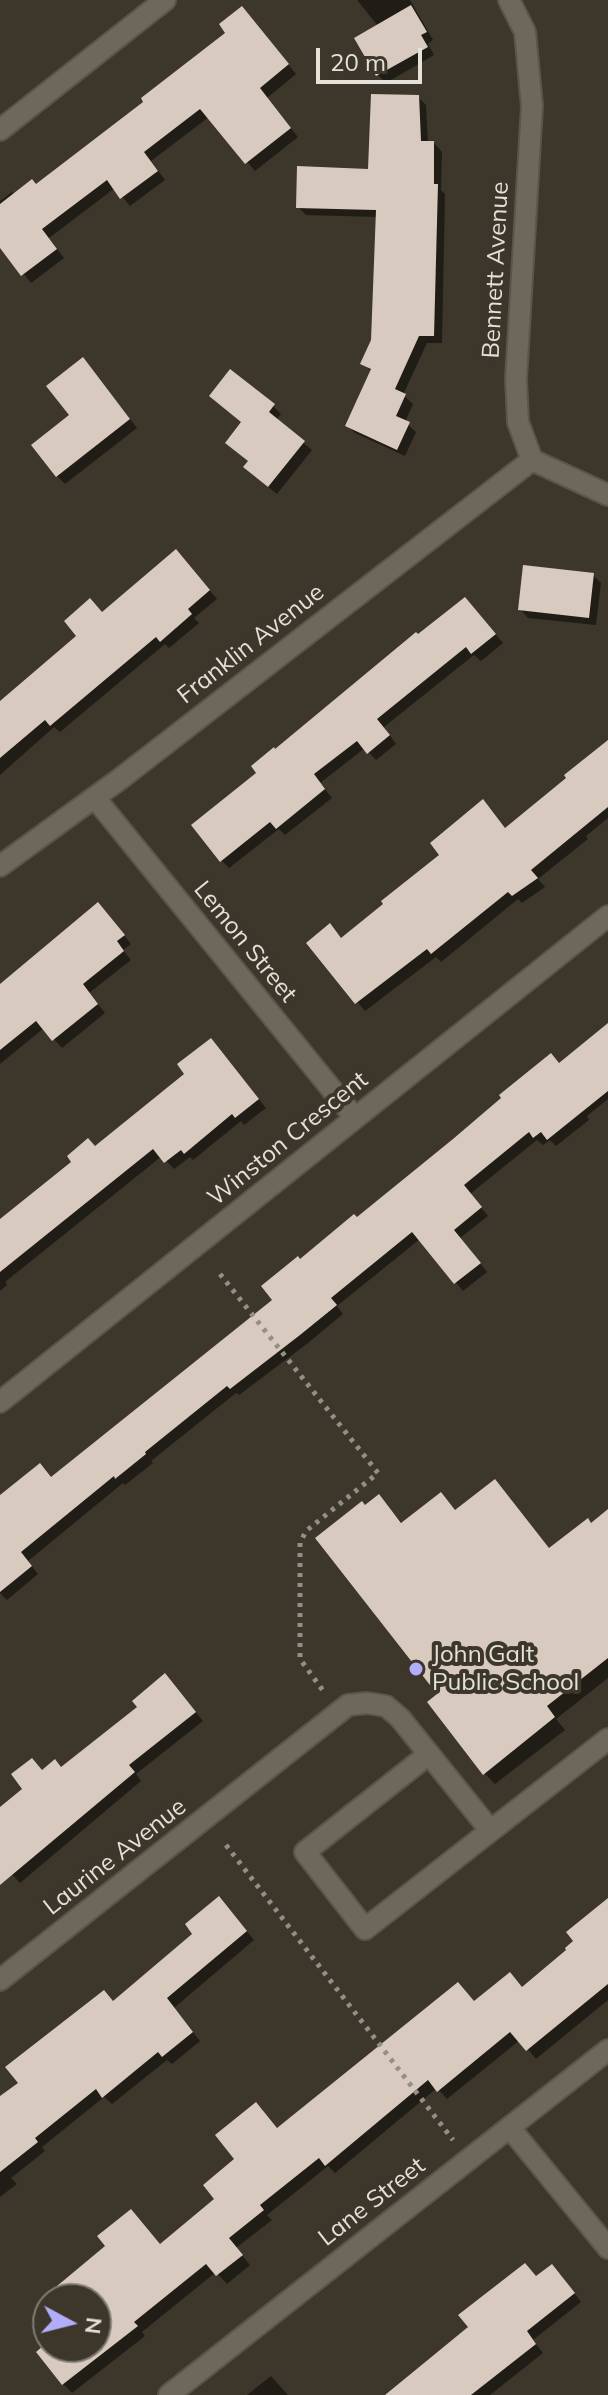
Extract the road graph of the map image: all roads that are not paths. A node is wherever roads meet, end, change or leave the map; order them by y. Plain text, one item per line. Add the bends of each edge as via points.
1 (165, 0) edge
2 (509, 0) edge
3 (0, 130) edge
4 (532, 460) junction
5 (608, 495) edge
6 (95, 798) junction
7 (0, 866) edge
8 (608, 916) edge
9 (355, 1118) junction
10 (0, 1402) edge
11 (608, 1739) edge
12 (429, 1754) junction
13 (490, 1830) junction
14 (0, 1980) edge
15 (608, 2050) edge
16 (510, 2128) junction
17 (608, 2248) edge
18 (169, 2395) edge

1 - 3 street
2 - 4 street, Bennett Avenue via 525,32 532,106 516,379 518,422
4 - 5 street
4 - 6 street, Franklin Avenue
6 - 7 street, Franklin Avenue
6 - 9 street, Lemon Street
8 - 9 street, Winston Crescent
9 - 10 street, Winston Crescent
11 - 13 street
12 - 13 street
12 - 13 street via 305,1852 365,1929
12 - 14 street, Laurine Avenue via 386,1706 348,1705
15 - 16 street, Lane Street
16 - 17 street
16 - 18 street, Lane Street

